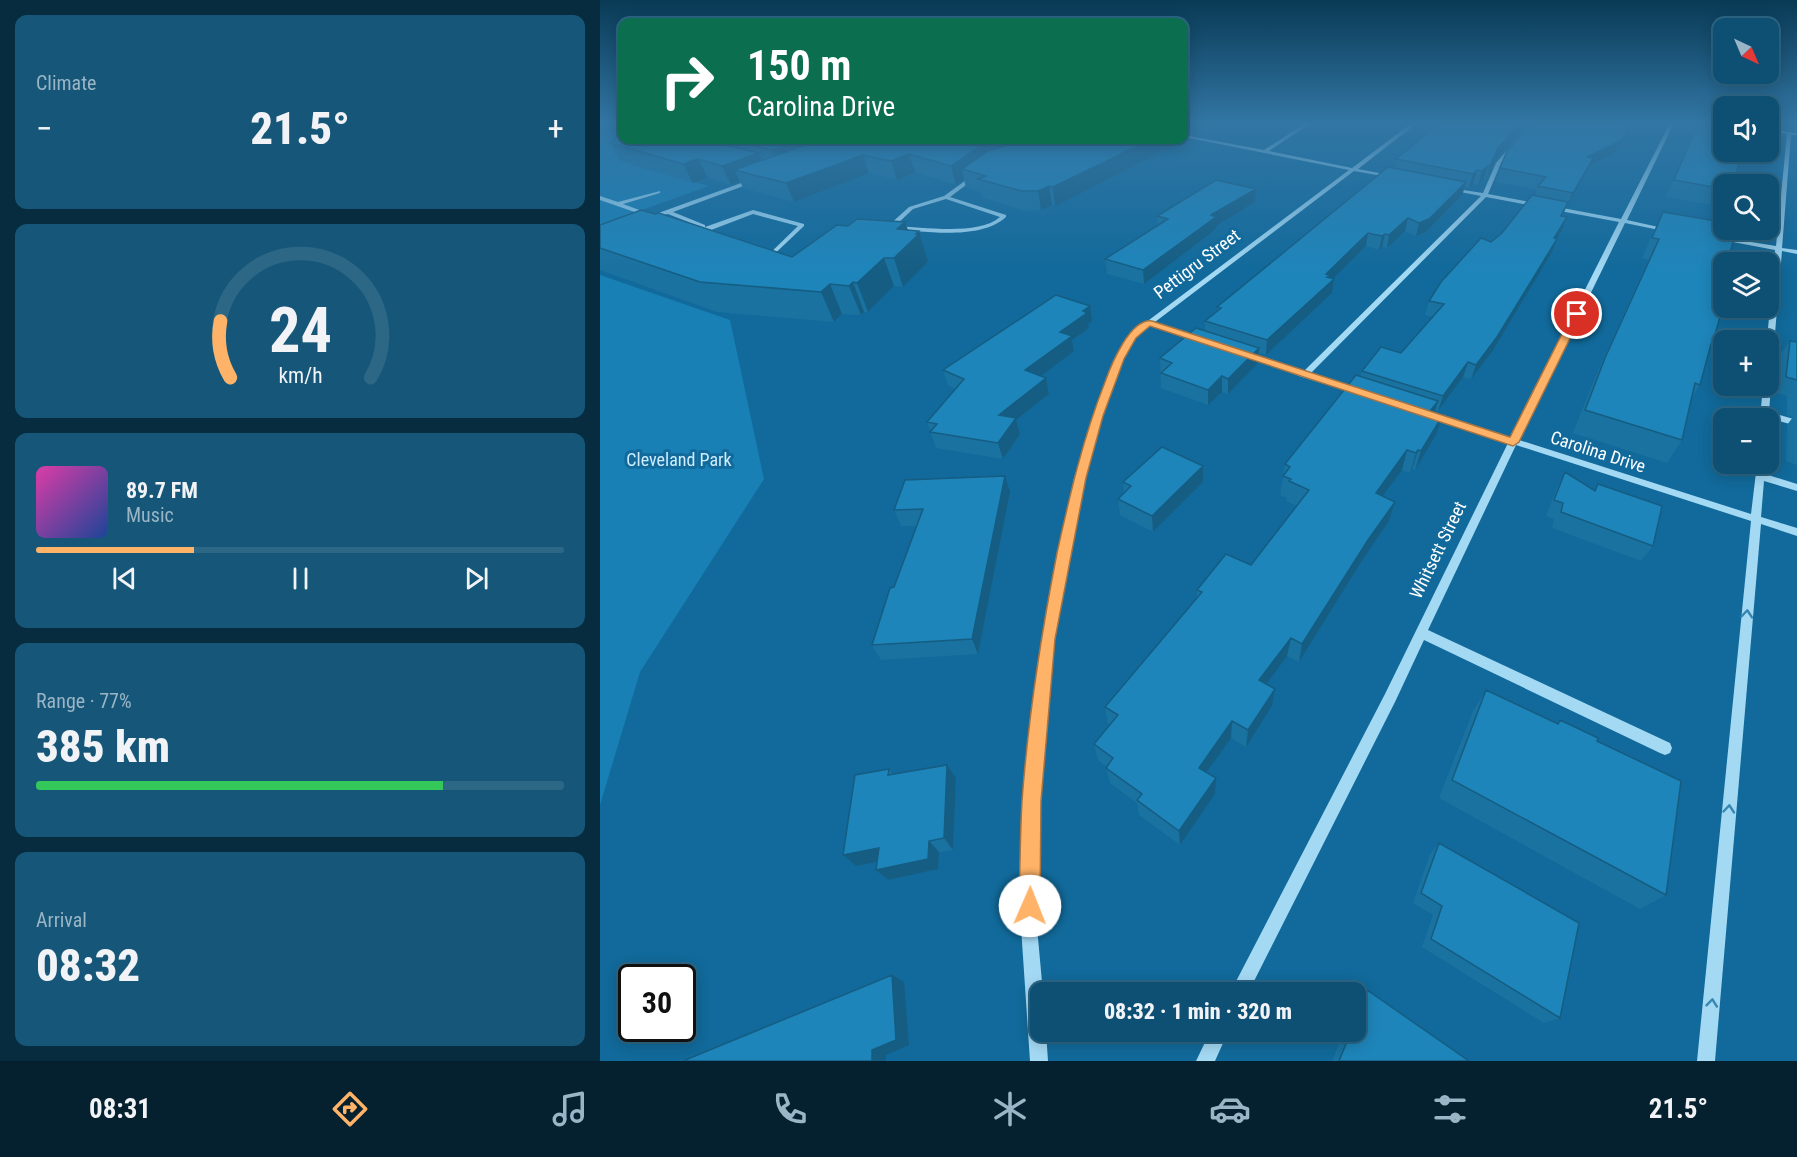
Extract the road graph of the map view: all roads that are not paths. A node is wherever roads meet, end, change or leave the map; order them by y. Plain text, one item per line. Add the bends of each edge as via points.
1 (979, 173) edge
2 (1348, 173) edge
3 (1371, 173) edge
4 (1494, 173) edge
5 (1647, 173) edge
6 (1788, 173) edge
7 (761, 178) edge
8 (1404, 179) edge
9 (1450, 188) edge
10 (658, 192) dead end
11 (1485, 195) junction
12 (946, 197) junction
13 (600, 198) edge
14 (618, 204) junction
15 (668, 212) junction
16 (655, 217) junction
17 (1623, 222) junction
18 (661, 225) edge
19 (682, 229) edge
20 (709, 229) junction
21 (1672, 231) edge
22 (1708, 237) edge
23 (1778, 249) junction
24 (1797, 252) edge
25 (764, 262) edge
26 (1149, 323) junction
27 (1771, 330) edge
28 (1205, 341) edge
29 (1238, 352) edge
30 (1305, 375) junction
31 (1374, 397) edge
32 (1419, 411) edge
33 (1779, 419) edge
34 (1797, 423) edge
35 (1513, 442) junction
36 (1760, 474) edge
37 (1768, 474) edge
38 (1797, 488) edge
39 (1756, 520) junction
40 (1797, 532) edge
41 (1422, 633) junction
42 (1665, 748) dead end
43 (1245, 982) edge
44 (1215, 1042) edge
45 (1039, 1061) edge
46 (1205, 1061) edge
47 (1706, 1061) edge

1 - 12 street
2 - 26 street, Pettigru Street
3 - 8 street
4 - 11 street
5 - 17 street, Whitsett Street
6 - 23 street
7 - 15 street
9 - 11 street
10 - 14 street
11 - 17 street
11 - 30 street
12 - 12 street via 1004,216 979,230 890,227 911,208
13 - 14 street
14 - 16 street
15 - 16 street
15 - 20 street
16 - 18 street via 645,220
17 - 21 street
17 - 35 street, Whitsett Street
19 - 20 street
20 - 25 street via 753,212 802,225
22 - 23 street
23 - 24 street
23 - 27 street
26 - 28 street
26 - 45 street, Pettigru Street via 1132,337 1119,359 1098,416 1079,478 1048,639 1031,801 1029,927
29 - 30 street
30 - 31 street
32 - 35 street, Carolina Drive
33 - 34 street
35 - 39 street, Carolina Drive
35 - 41 street, Whitsett Street
36 - 39 street
37 - 38 street
39 - 40 street, Carolina Drive
47 -> 39 street
41 - 42 street
41 - 43 street, Whitsett Street
44 - 46 street

